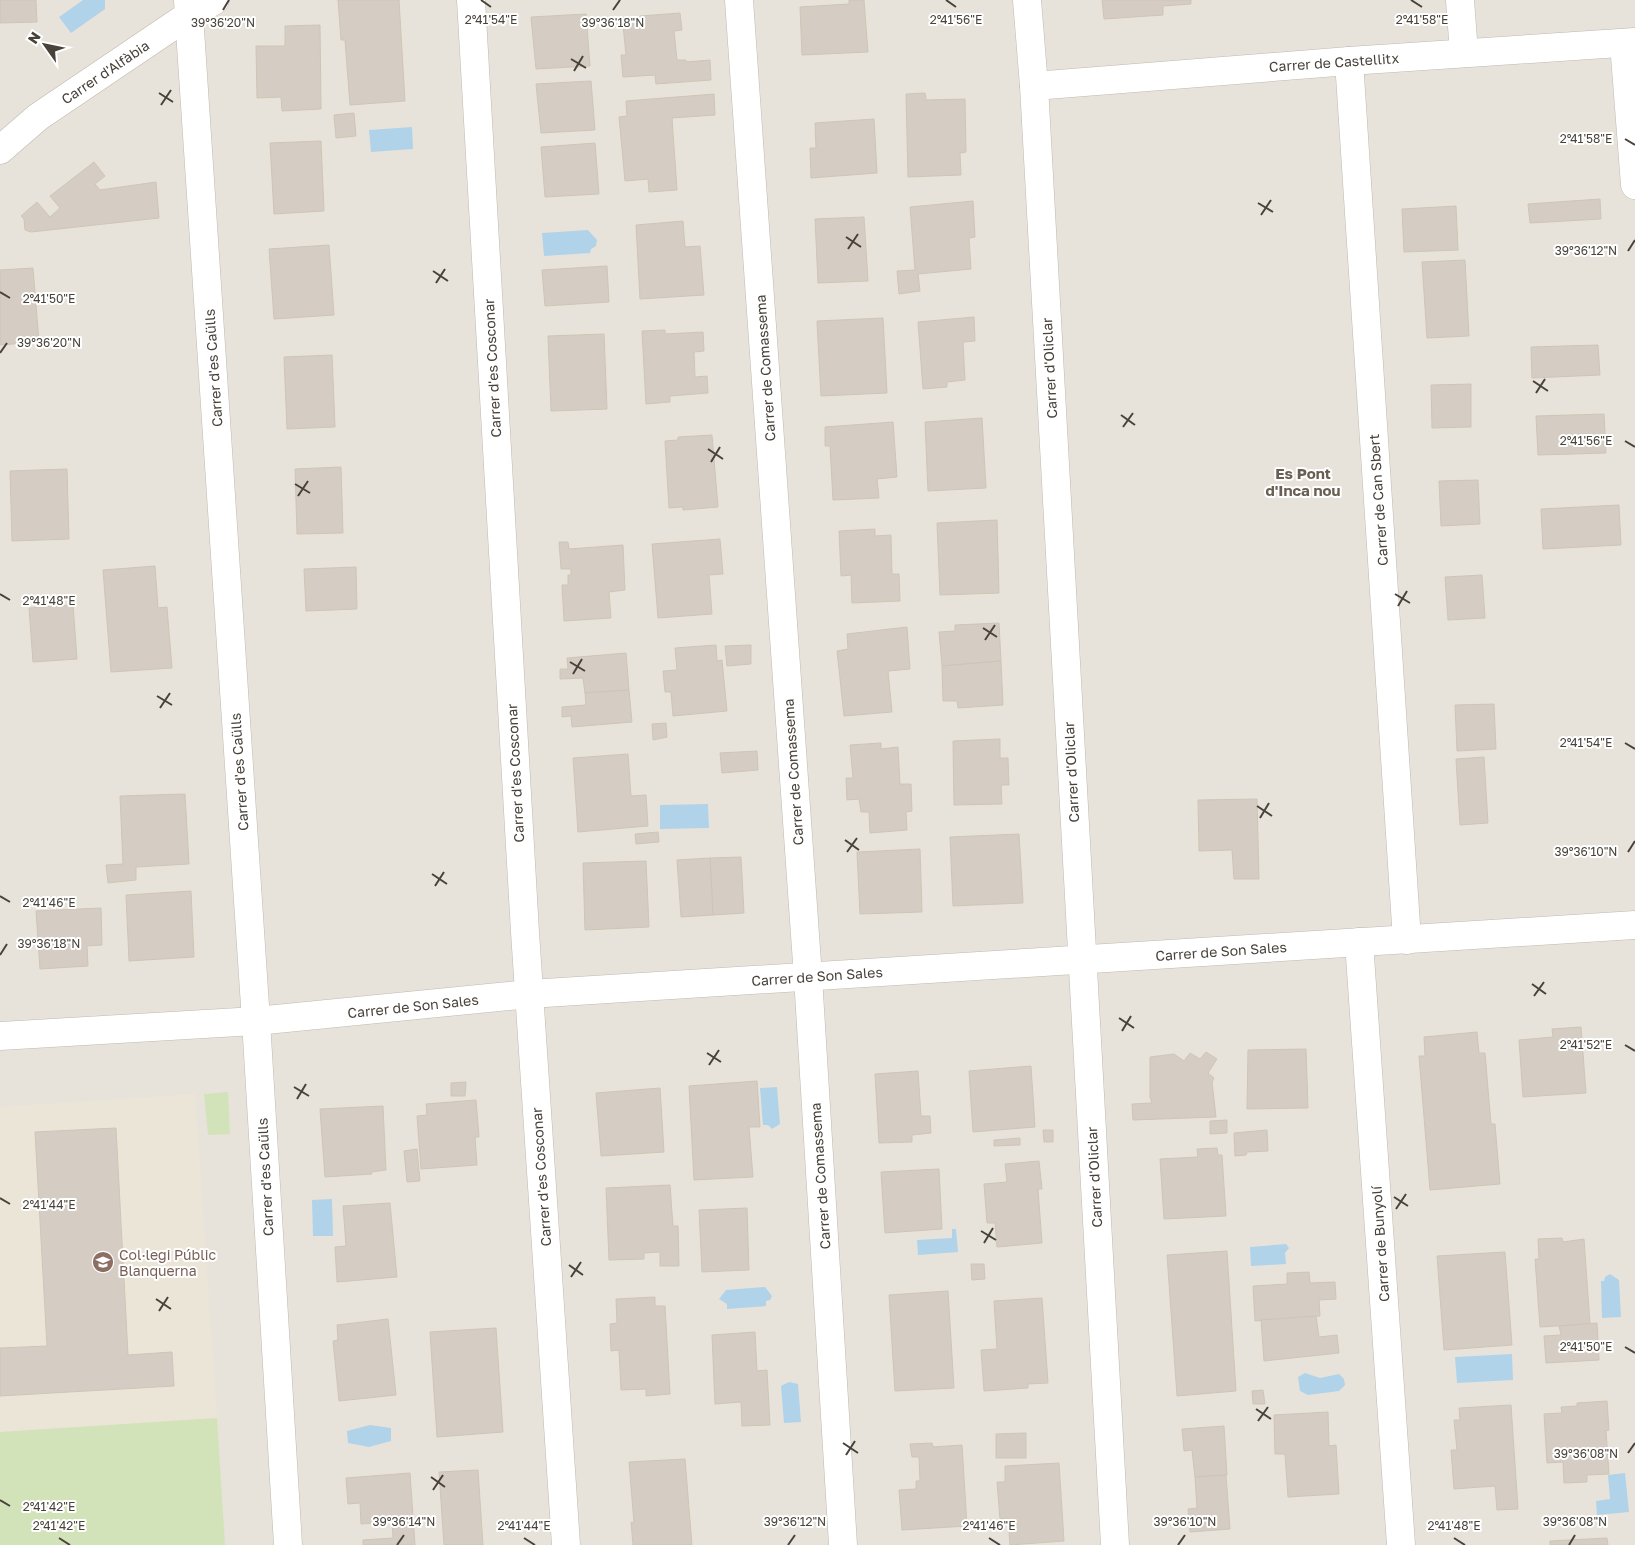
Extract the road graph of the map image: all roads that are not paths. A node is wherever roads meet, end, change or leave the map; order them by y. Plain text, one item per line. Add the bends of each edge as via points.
1 (215, 0) edge
2 (471, 0) edge
3 (739, 0) edge
4 (1027, 0) edge
5 (1460, 0) edge
6 (189, 7) edge
7 (1630, 42) edge
8 (1464, 53) junction
9 (1349, 61) junction
10 (1034, 86) junction
11 (0, 150) edge
12 (1635, 185) edge
13 (1635, 925) edge
14 (1407, 940) junction
15 (1359, 942) junction
16 (1082, 960) junction
17 (808, 977) junction
18 (529, 994) junction
19 (256, 1021) junction
20 (0, 1036) edge
21 (288, 1545) edge
22 (566, 1545) edge
23 (843, 1545) edge
24 (1115, 1545) edge
25 (1401, 1545) edge

1 - 6 street, Carrer d'Alfàbia
2 - 18 street, Carrer d'es Cosconar
3 - 17 street, Carrer de Comassema
4 - 10 street, Carrer d'Oliclar
5 - 8 street
6 - 11 street, Carrer d'Alfàbia via 38,117
6 - 19 street, Carrer d'es Caülls
7 - 8 street, Carrer de Castellitx
7 - 12 street
8 - 9 street, Carrer de Castellitx
9 - 10 street, Carrer de Castellitx
9 - 14 street, Carrer de Can Sbert
10 - 16 street, Carrer d'Oliclar
13 - 14 street, Carrer de Son Sales
14 - 15 street, Carrer de Son Sales
15 - 16 street, Carrer de Son Sales
15 - 25 street, Carrer de Bunyolí
16 - 17 street, Carrer de Son Sales
16 - 24 street, Carrer d'Oliclar
17 - 18 street, Carrer de Son Sales
17 - 23 street, Carrer de Comassema
18 - 19 street, Carrer de Son Sales
18 - 22 street, Carrer d'es Cosconar
19 - 20 street, Carrer de Son Sales
19 - 21 street, Carrer d'es Caülls

